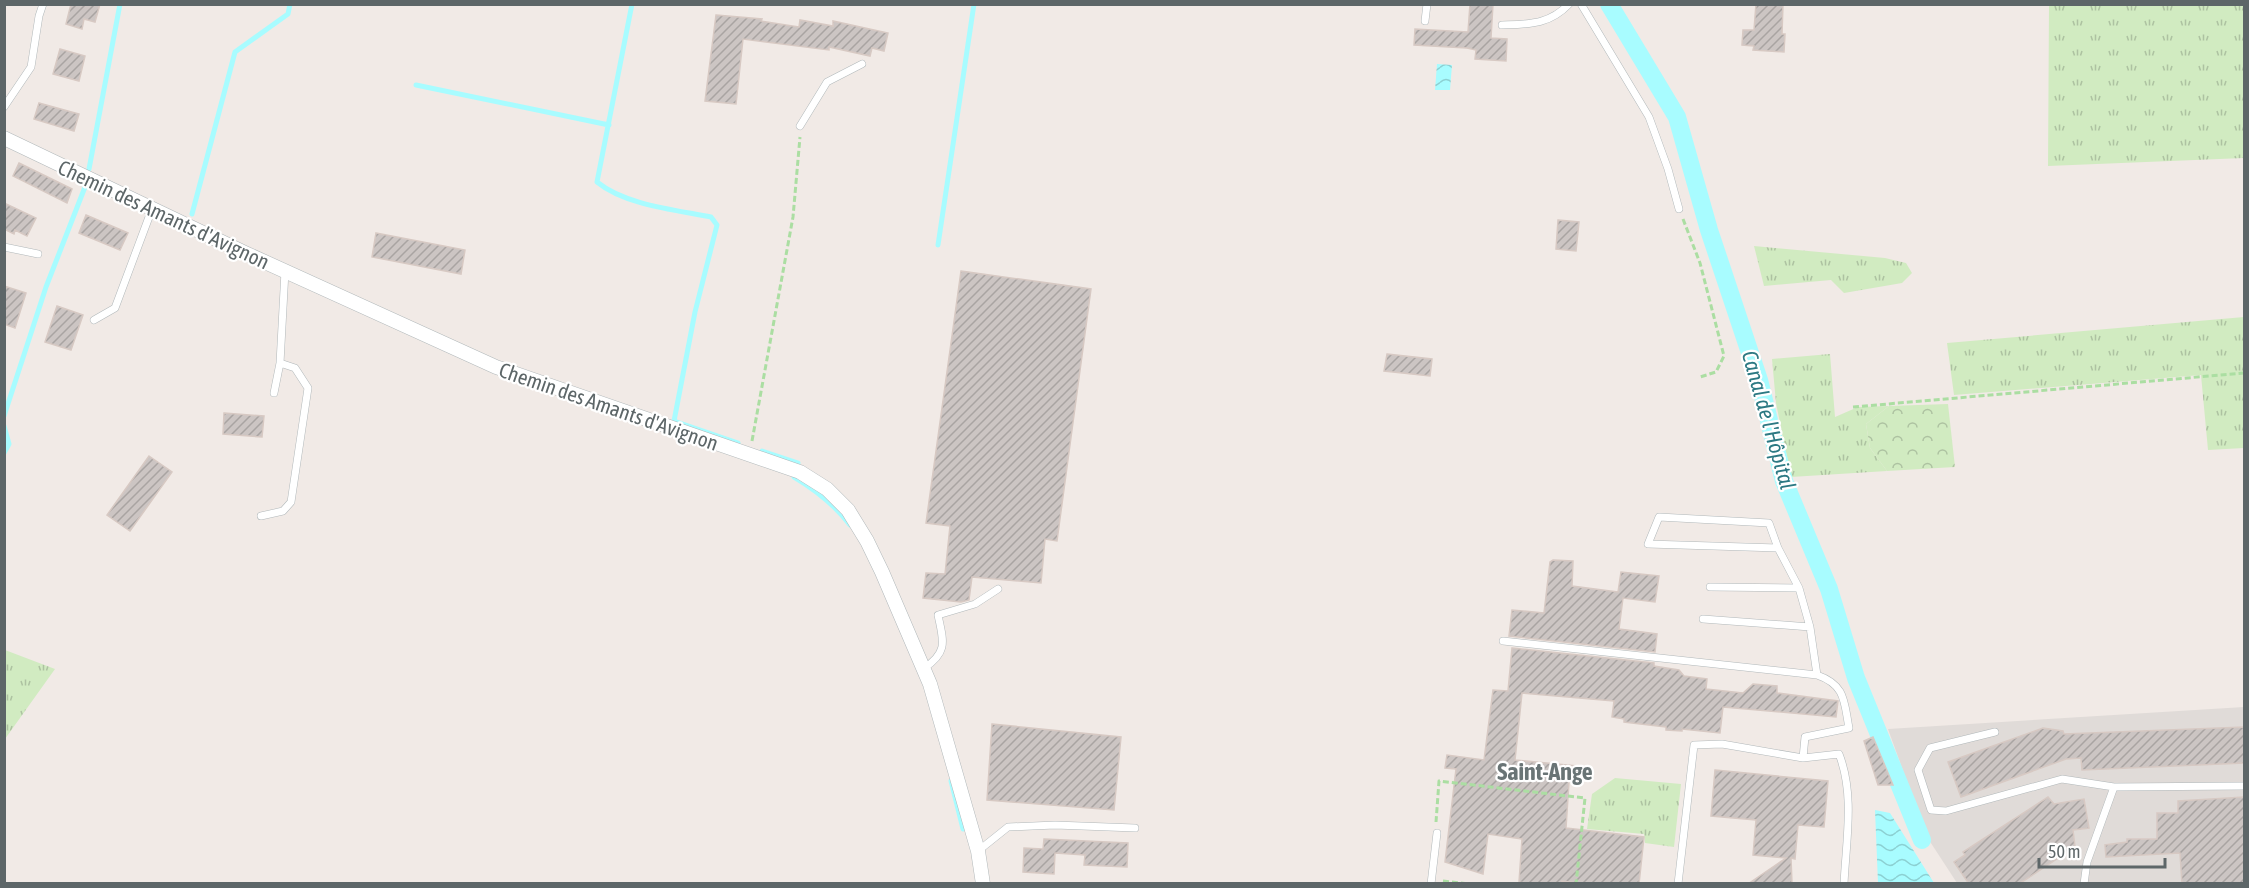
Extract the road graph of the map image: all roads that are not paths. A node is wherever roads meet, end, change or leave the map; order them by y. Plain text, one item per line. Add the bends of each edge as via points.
1 (43, 4) edge
2 (1427, 4) edge
3 (1569, 4) edge
4 (1581, 4) edge
5 (1425, 21) dead end
6 (1502, 25) dead end
7 (862, 64) dead end
8 (4, 107) edge
9 (800, 126) road end
10 (5, 140) edge
11 (152, 209) junction
12 (1679, 209) road end
13 (4, 248) edge
14 (38, 254) dead end
15 (285, 271) junction
16 (94, 320) dead end
17 (280, 363) junction
18 (274, 393) dead end
19 (261, 516) dead end
20 (1778, 548) junction
21 (1710, 586) dead end
22 (1799, 588) junction
23 (998, 589) dead end
24 (1703, 619) dead end
25 (1810, 627) junction
26 (1503, 640) dead end
27 (924, 668) junction
28 (1817, 675) junction
29 (1995, 732) dead end
30 (1803, 758) junction
31 (2244, 786) edge
32 (2114, 787) junction
33 (1135, 828) dead end
34 (1437, 833) road end
35 (978, 850) junction
36 (1432, 881) edge
37 (983, 884) edge
38 (1678, 884) edge
39 (1844, 884) edge
40 (2084, 884) edge

1 - 8 lane via 31,67
2 - 5 lane
3 - 6 lane via 1538,24
4 - 12 lane via 1649,117
7 - 9 lane via 827,82
10 - 11 street, Chemin des Amants d'Avignon
11 - 15 street, Chemin des Amants d'Avignon
11 - 16 lane via 115,308
13 - 14 lane
15 - 17 lane
15 - 27 street, Chemin des Amants d'Avignon via 496,367 800,472 827,489 848,510 882,572
17 - 18 lane
17 - 19 lane via 295,368 308,388 291,502 283,511
20 - 20 lane via 1766,548 1648,544 1659,517 1768,524
20 - 22 lane
21 - 22 lane
22 - 25 lane
23 - 27 lane via 975,604 938,615 944,645 936,661
24 - 25 lane
25 - 28 lane
26 - 28 lane
27 - 35 street, Chemin des Amants d'Avignon
28 - 30 lane via 1829,679 1843,693 1849,728 1805,737
29 - 32 lane via 1930,748 1918,770 1931,810 1946,811 2062,778
30 - 38 lane via 1722,744 1694,745
30 - 39 lane via 1839,754 1846,771 1849,799
31 - 32 lane
32 - 40 lane via 2087,862
33 - 35 lane via 1008,827
34 - 36 lane
35 - 37 street, Chemin des Amants d'Avignon

